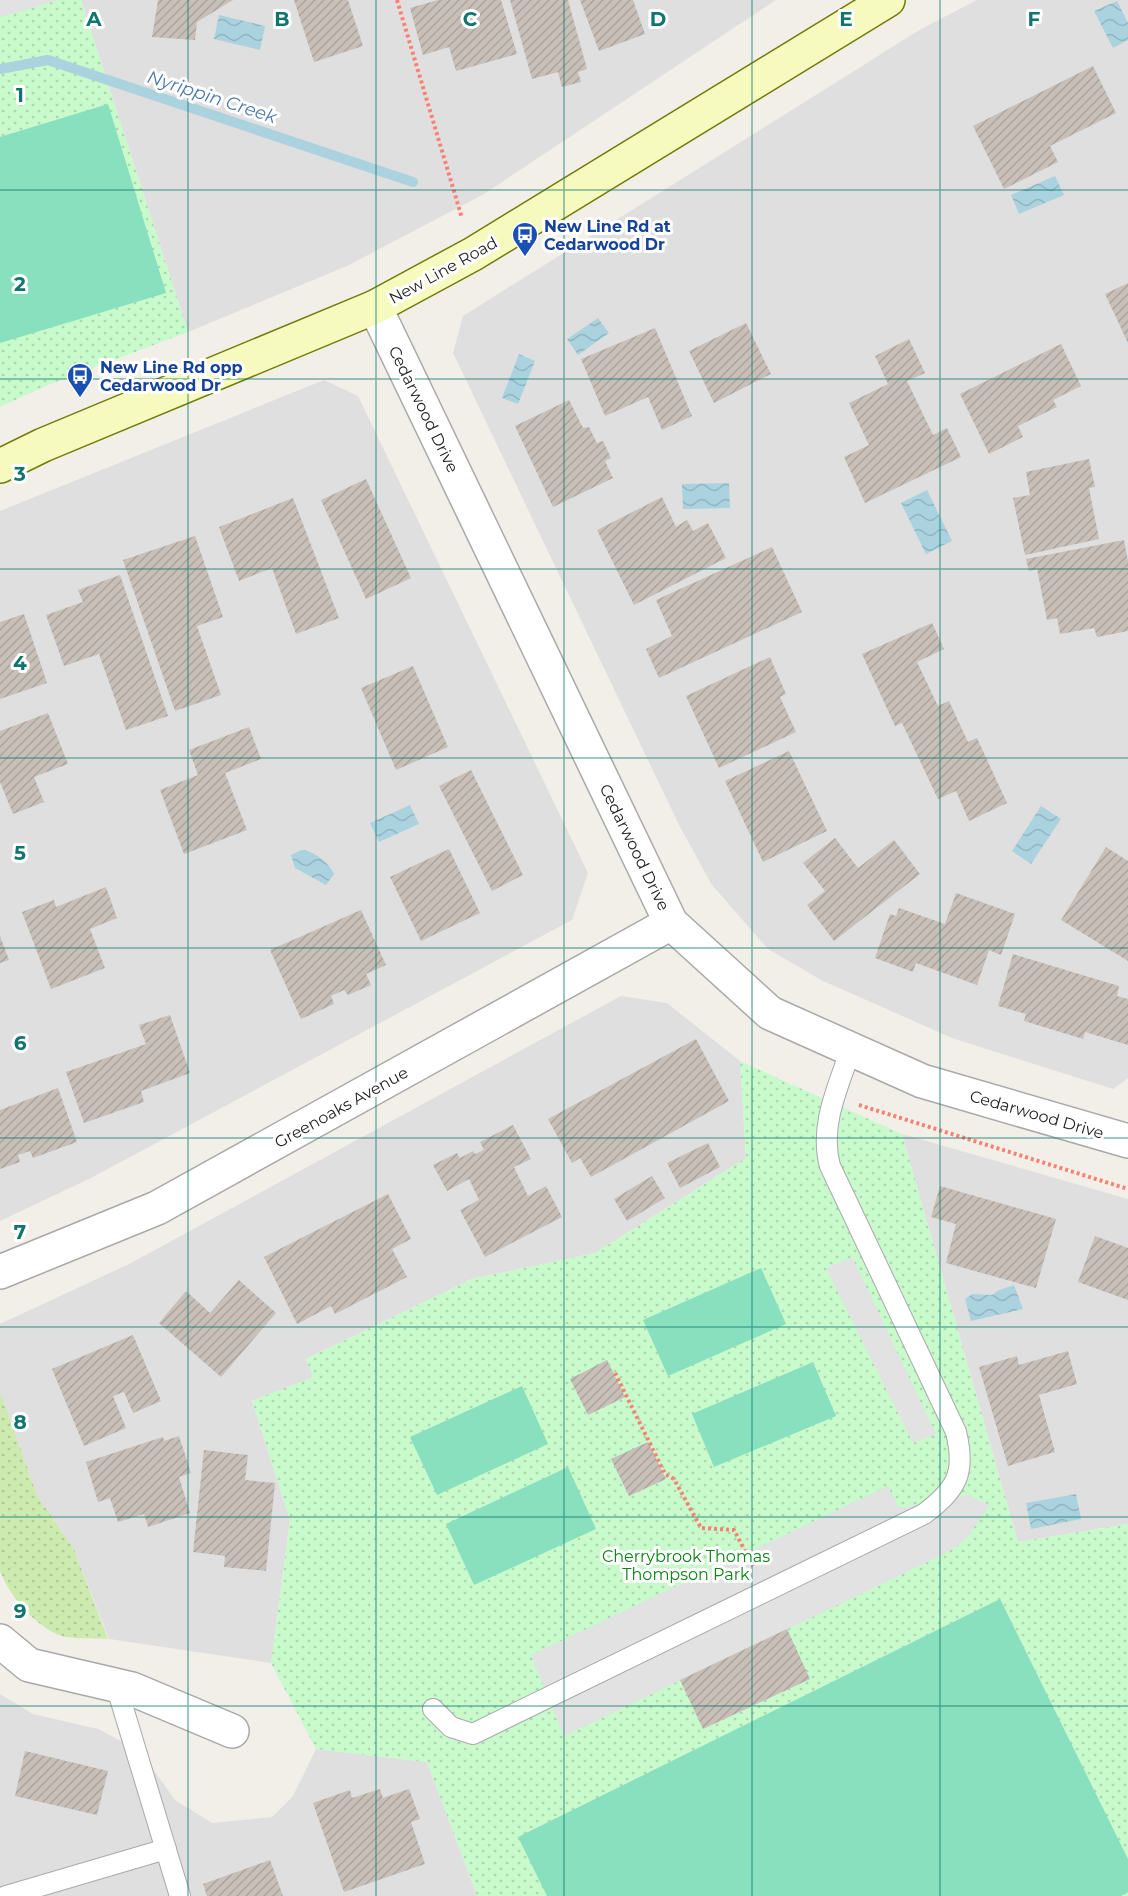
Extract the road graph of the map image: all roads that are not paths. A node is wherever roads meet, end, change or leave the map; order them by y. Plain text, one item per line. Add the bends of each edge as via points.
1 (888, 0) edge
2 (375, 307) junction
3 (0, 466) edge
4 (671, 923) junction
5 (850, 1049) junction
6 (1128, 1141) edge
7 (0, 1272) edge
8 (0, 1641) edge
9 (116, 1685) junction
10 (433, 1709) dead end
11 (232, 1731) dead end
12 (166, 1849) junction
13 (6, 1896) edge
14 (180, 1896) edge

1 - 2 main road, New Line Road via 473,254
2 - 3 main road, New Line Road
2 - 4 street, Cedarwood Drive
4 - 5 street, Cedarwood Drive via 770,1013
4 - 7 street, Greenoaks Avenue via 157,1208
5 - 6 street, Cedarwood Drive via 922,1081
5 - 10 lane via 826,1125 824,1146 957,1432 963,1457 957,1479 941,1501 924,1514 473,1734 451,1727
8 - 9 street via 29,1665
9 - 11 street
9 - 12 lane
12 - 13 lane
12 - 14 lane

